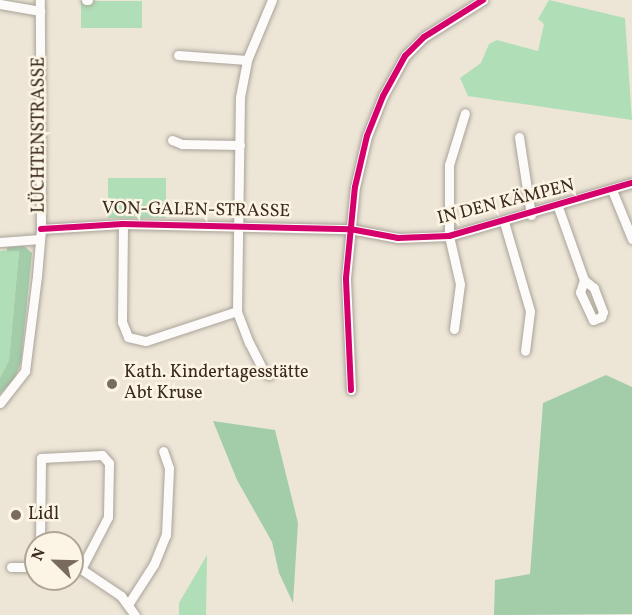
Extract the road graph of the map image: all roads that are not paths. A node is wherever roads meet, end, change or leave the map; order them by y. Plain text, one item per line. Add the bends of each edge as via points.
1 (40, 0) edge
2 (272, 0) edge
3 (483, 0) edge
4 (0, 4) edge
5 (40, 11) junction
6 (178, 55) dead end
7 (247, 60) junction
8 (465, 113) dead end
9 (519, 137) dead end
10 (172, 140) dead end
11 (240, 145) junction
12 (632, 183) edge
13 (612, 190) junction
14 (558, 207) junction
15 (531, 214) junction
16 (504, 222) junction
17 (123, 224) junction
18 (239, 228) junction
19 (41, 229) junction
20 (350, 229) junction
21 (449, 236) junction
22 (40, 239) junction
23 (632, 239) edge
24 (0, 242) edge
25 (584, 280) dead end
26 (237, 311) junction
27 (454, 329) dead end
28 (525, 351) dead end
29 (269, 375) dead end
30 (351, 390) dead end
31 (0, 403) edge
32 (163, 451) dead end
33 (40, 531) edge
34 (84, 556) edge
35 (11, 567) dead end
36 (24, 567) edge
37 (84, 574) edge
38 (129, 603) junction
39 (135, 615) edge

1 - 5 street, LÜCHTENSTRASSE
2 - 7 street
3 - 20 street via 424,37 392,77 360,160
4 - 5 street
5 - 19 street, LÜCHTENSTRASSE
6 - 7 street
7 - 11 street via 240,96
8 - 21 street via 449,165
9 - 15 street
10 - 11 street via 182,144
11 - 18 street
12 - 13 street, IN DEN KÄMPEN
13 - 14 street, IN DEN KÄMPEN
13 - 23 street
14 - 15 street, IN DEN KÄMPEN
14 - 25 street
15 - 16 street, IN DEN KÄMPEN
16 - 21 street, IN DEN KÄMPEN
16 - 28 street via 530,311
17 - 18 street, VON-GALEN-STRASSE
17 - 19 street, VON-GALEN-STRASSE
17 - 26 street via 122,322 129,338 146,341
18 - 20 street, VON-GALEN-STRASSE
18 - 26 street
19 - 22 street, LÜCHTENSTRASSE
20 - 21 street, IN DEN KÄMPEN via 398,238
20 - 30 street via 346,282
21 - 27 street via 460,284
22 - 24 street
22 - 31 street, LÜCHTENSTRASSE via 25,371
26 - 29 street via 258,361
32 - 38 street via 169,468 166,535 154,564
33 - 34 street via 42,458 102,455 109,463 108,517
35 - 36 street
37 - 38 street
38 - 39 street

